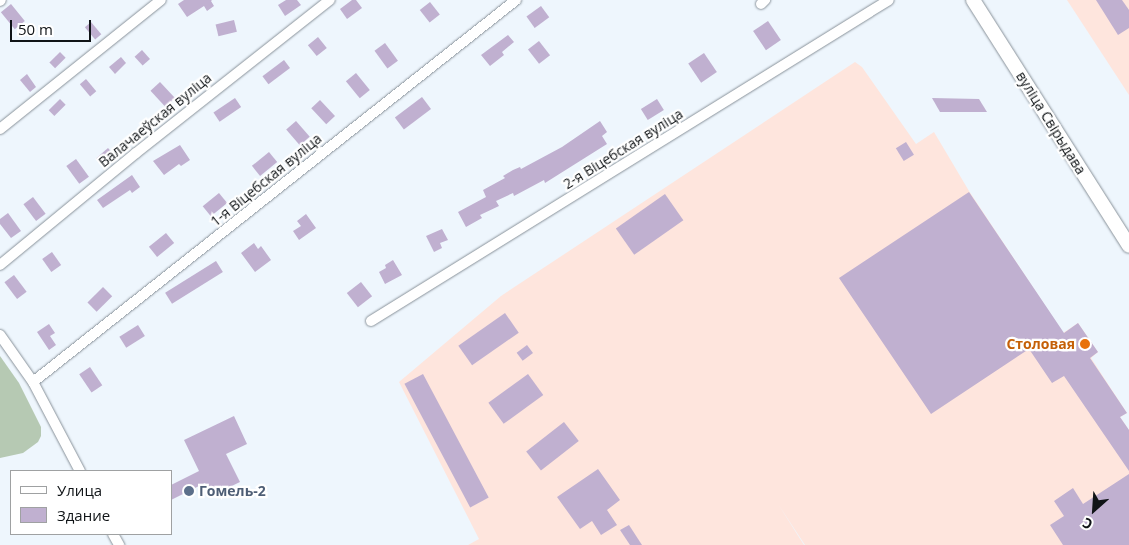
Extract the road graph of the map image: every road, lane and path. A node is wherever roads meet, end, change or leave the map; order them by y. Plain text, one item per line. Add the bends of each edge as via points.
1 (161, 0) edge
2 (330, 0) edge
3 (516, 0) edge
4 (889, 0) edge
5 (973, 0) edge
6 (0, 129) edge
7 (1129, 246) edge
8 (0, 265) edge
9 (371, 321) dead end
10 (0, 335) edge
11 (33, 382) junction
12 (79, 470) edge

1 - 6 street
2 - 8 street, Валачаеўская вуліца
3 - 11 street, 1-я Віцебская вуліца
4 - 9 street, 2-я Віцебская вуліца
5 - 7 main road, вуліца Свірыдава
10 - 11 street
11 - 12 street

